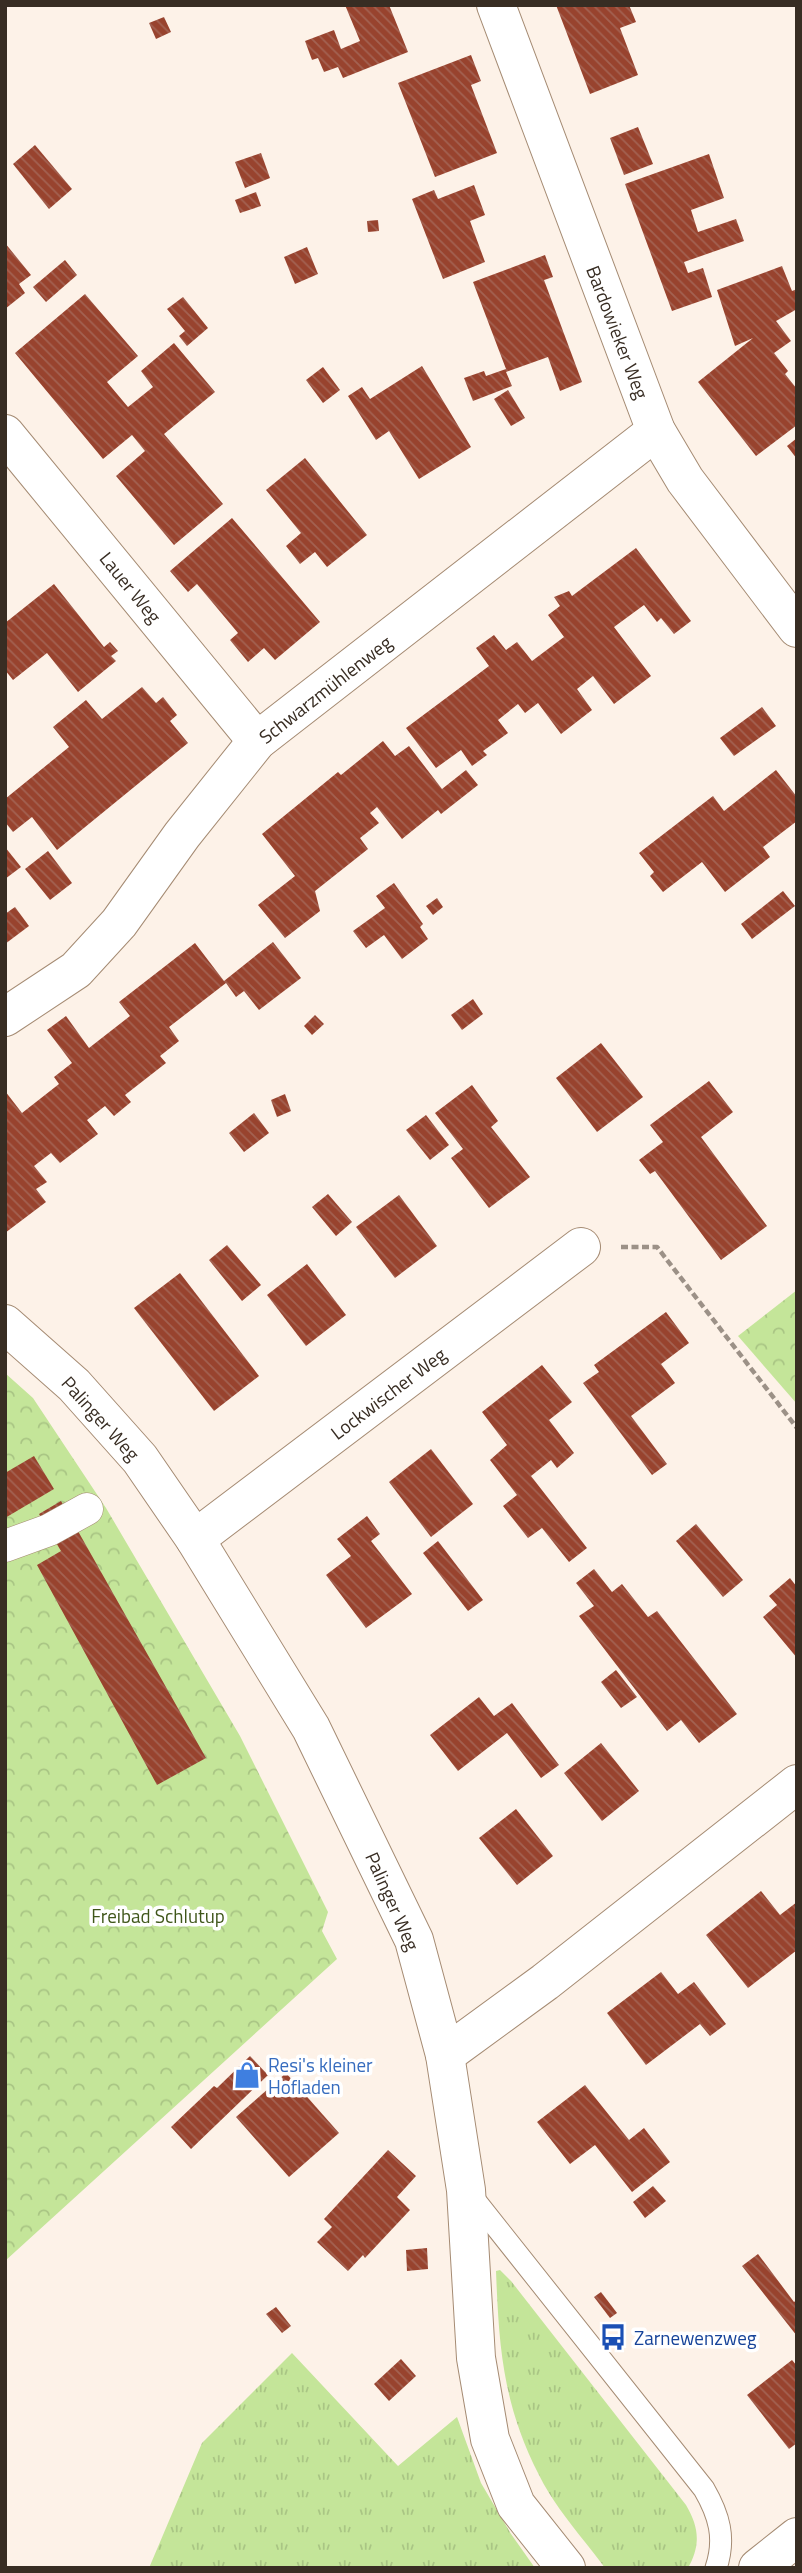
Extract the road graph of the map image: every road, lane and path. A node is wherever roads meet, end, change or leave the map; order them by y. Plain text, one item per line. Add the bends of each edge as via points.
1 (496, 5) edge
2 (656, 431) junction
3 (5, 434) edge
4 (797, 628) edge
5 (257, 741) junction
6 (5, 1017) edge
7 (581, 1247) joint
8 (5, 1324) edge
9 (797, 1428) edge
10 (87, 1509) dead end
11 (195, 1539) junction
12 (5, 1546) edge
13 (797, 1784) edge
14 (445, 2055) junction
15 (466, 2190) junction
16 (797, 2537) edge
17 (566, 2568) edge
18 (716, 2568) edge
19 (758, 2568) edge

1 - 2 street, Bardowieker Weg
2 - 4 street, Bardowieker Weg via 685,480
2 - 5 street, Schwarzmühlenweg
3 - 5 street, Lauer Weg
5 - 6 street, Schwarzmühlenweg via 119,923 76,970
7 - 9 path via 657,1247
7 - 11 street, Lockwischer Weg
8 - 11 street, Palinger Weg via 74,1385 140,1459
10 - 12 street via 49,1530
11 - 14 street, Palinger Weg via 311,1728 414,1940
13 - 14 street
14 - 15 street, Palinger Weg
15 - 17 street, Palinger Weg via 476,2358 489,2439 516,2505
15 - 18 lane via 704,2488 717,2512 722,2539
16 - 19 street

